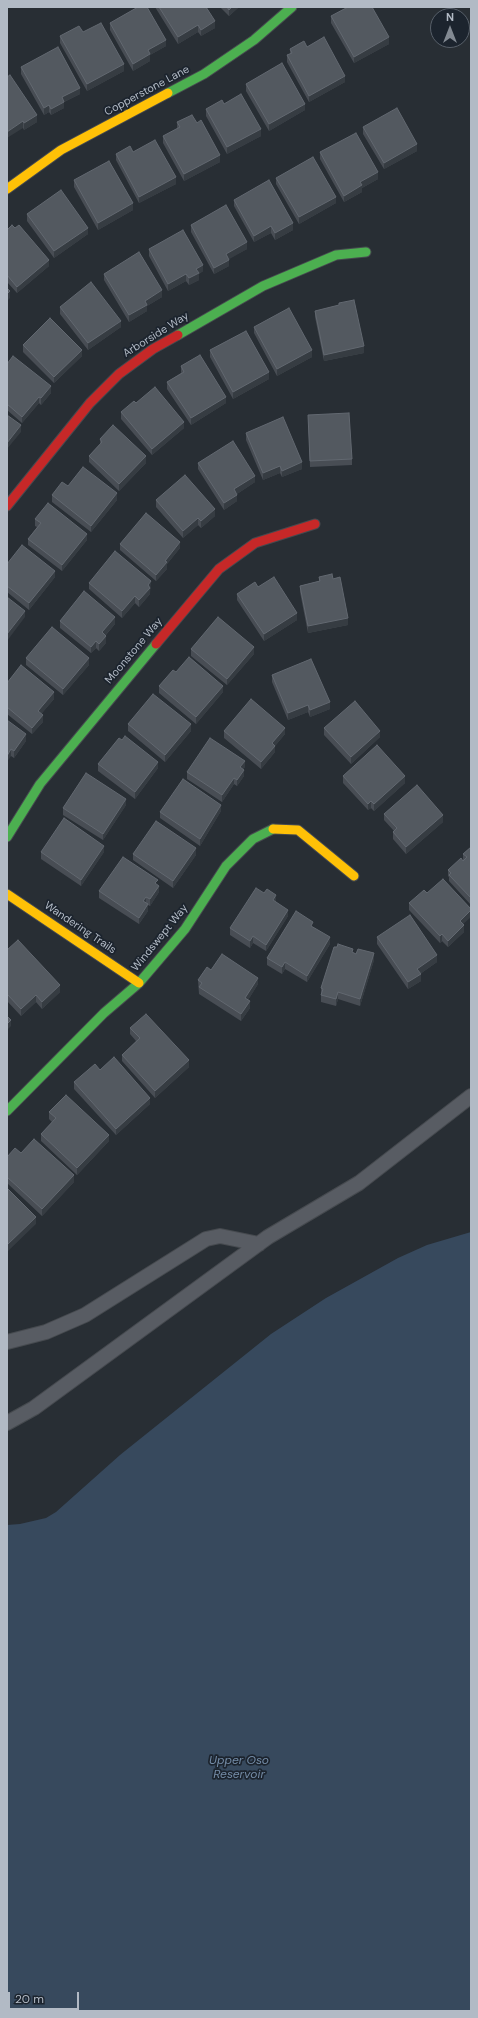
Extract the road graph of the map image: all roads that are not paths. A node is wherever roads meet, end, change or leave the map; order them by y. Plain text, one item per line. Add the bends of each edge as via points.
1 (292, 7) edge
2 (7, 189) edge
3 (366, 252) dead end
4 (7, 506) edge
5 (315, 524) dead end
6 (7, 837) edge
7 (354, 876) dead end
8 (7, 894) edge
9 (139, 983) junction
10 (471, 1096) edge
11 (7, 1110) edge
12 (259, 1244) junction
13 (7, 1342) edge
14 (7, 1423) edge

1 - 2 street, Copperstone Lane via 254,40 204,74 61,150
3 - 4 street, Arborside Way via 336,255 263,286 153,349 119,374 90,403
5 - 6 street, Moonstone Way via 255,543 219,569 40,784
7 - 9 street, Windswept Way via 298,830 273,829 253,839 226,866 186,929
8 - 9 street, Wandering Trails
9 - 11 street, Windswept Way via 104,1013
10 - 12 lane via 359,1182
12 - 13 lane via 220,1236 206,1239 85,1315 46,1332
12 - 14 lane via 34,1408

